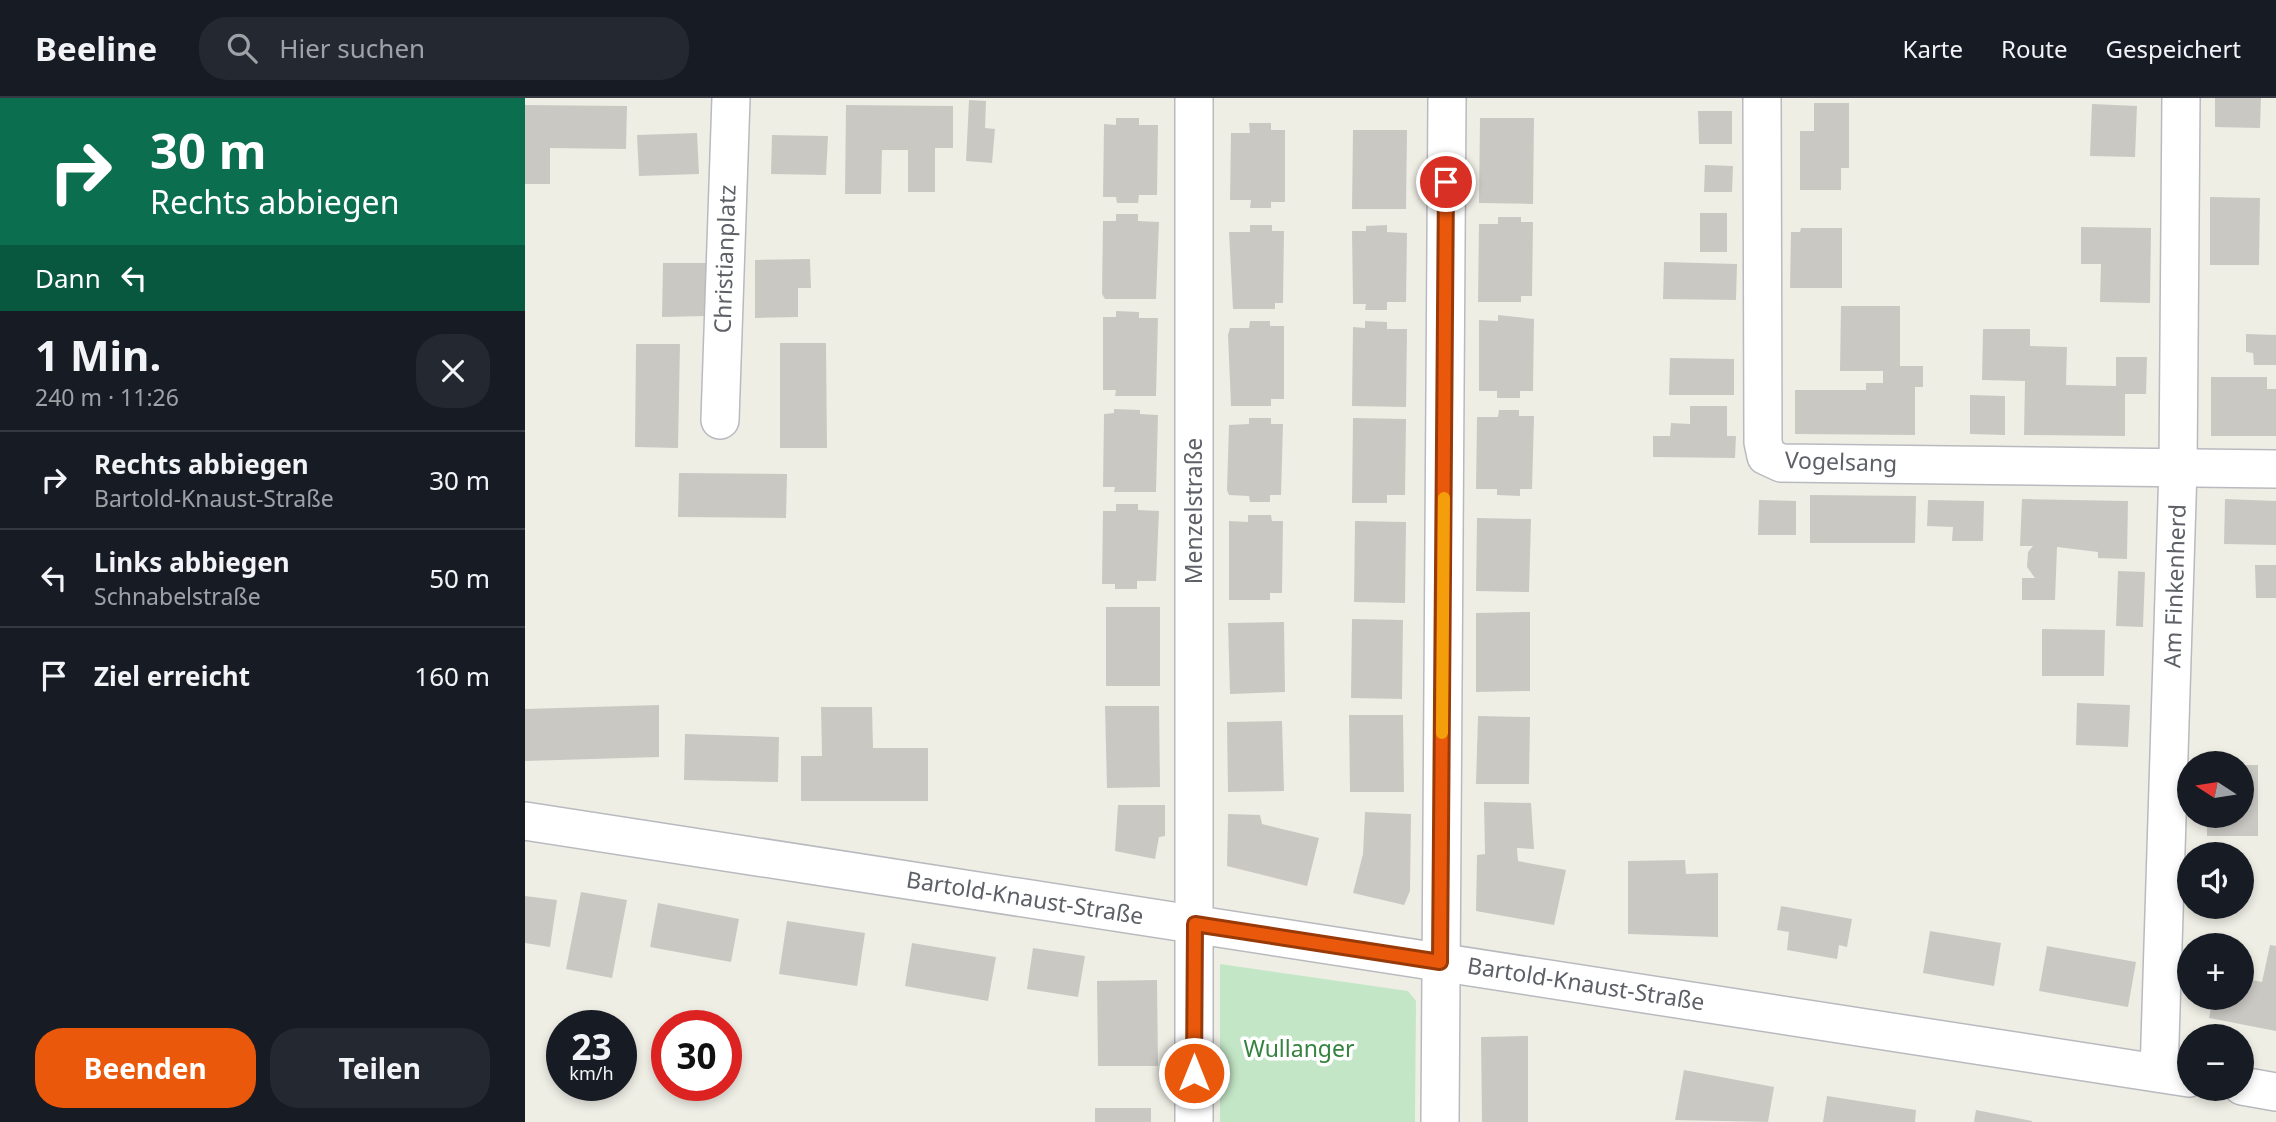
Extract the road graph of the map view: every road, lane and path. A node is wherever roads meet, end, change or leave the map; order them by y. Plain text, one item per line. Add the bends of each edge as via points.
1 (731, 98) edge
2 (1194, 98) edge
3 (1447, 98) edge
4 (1762, 98) edge
5 (2181, 98) edge
6 (720, 420) dead end
7 (2178, 468) junction
8 (2276, 469) edge
9 (525, 821) edge
10 (1195, 924) junction
11 (1440, 962) junction
12 (2174, 1075) edge
13 (2254, 1089) edge
14 (2276, 1092) edge
15 (1194, 1122) edge
16 (1440, 1122) edge

1 - 6 street, Christianplatz
2 - 10 street, Menzelstraße
3 - 11 street
4 - 7 street, Vogelsang via 1766,456 1780,463
5 - 7 street, Am Finkenherd
7 - 8 street, Vogelsang
7 - 12 street, Am Finkenherd
9 - 10 street, Bartold-Knaust-Straße
10 - 11 street, Bartold-Knaust-Straße
10 - 15 street
11 - 12 street, Bartold-Knaust-Straße
11 - 16 street
13 - 14 street

